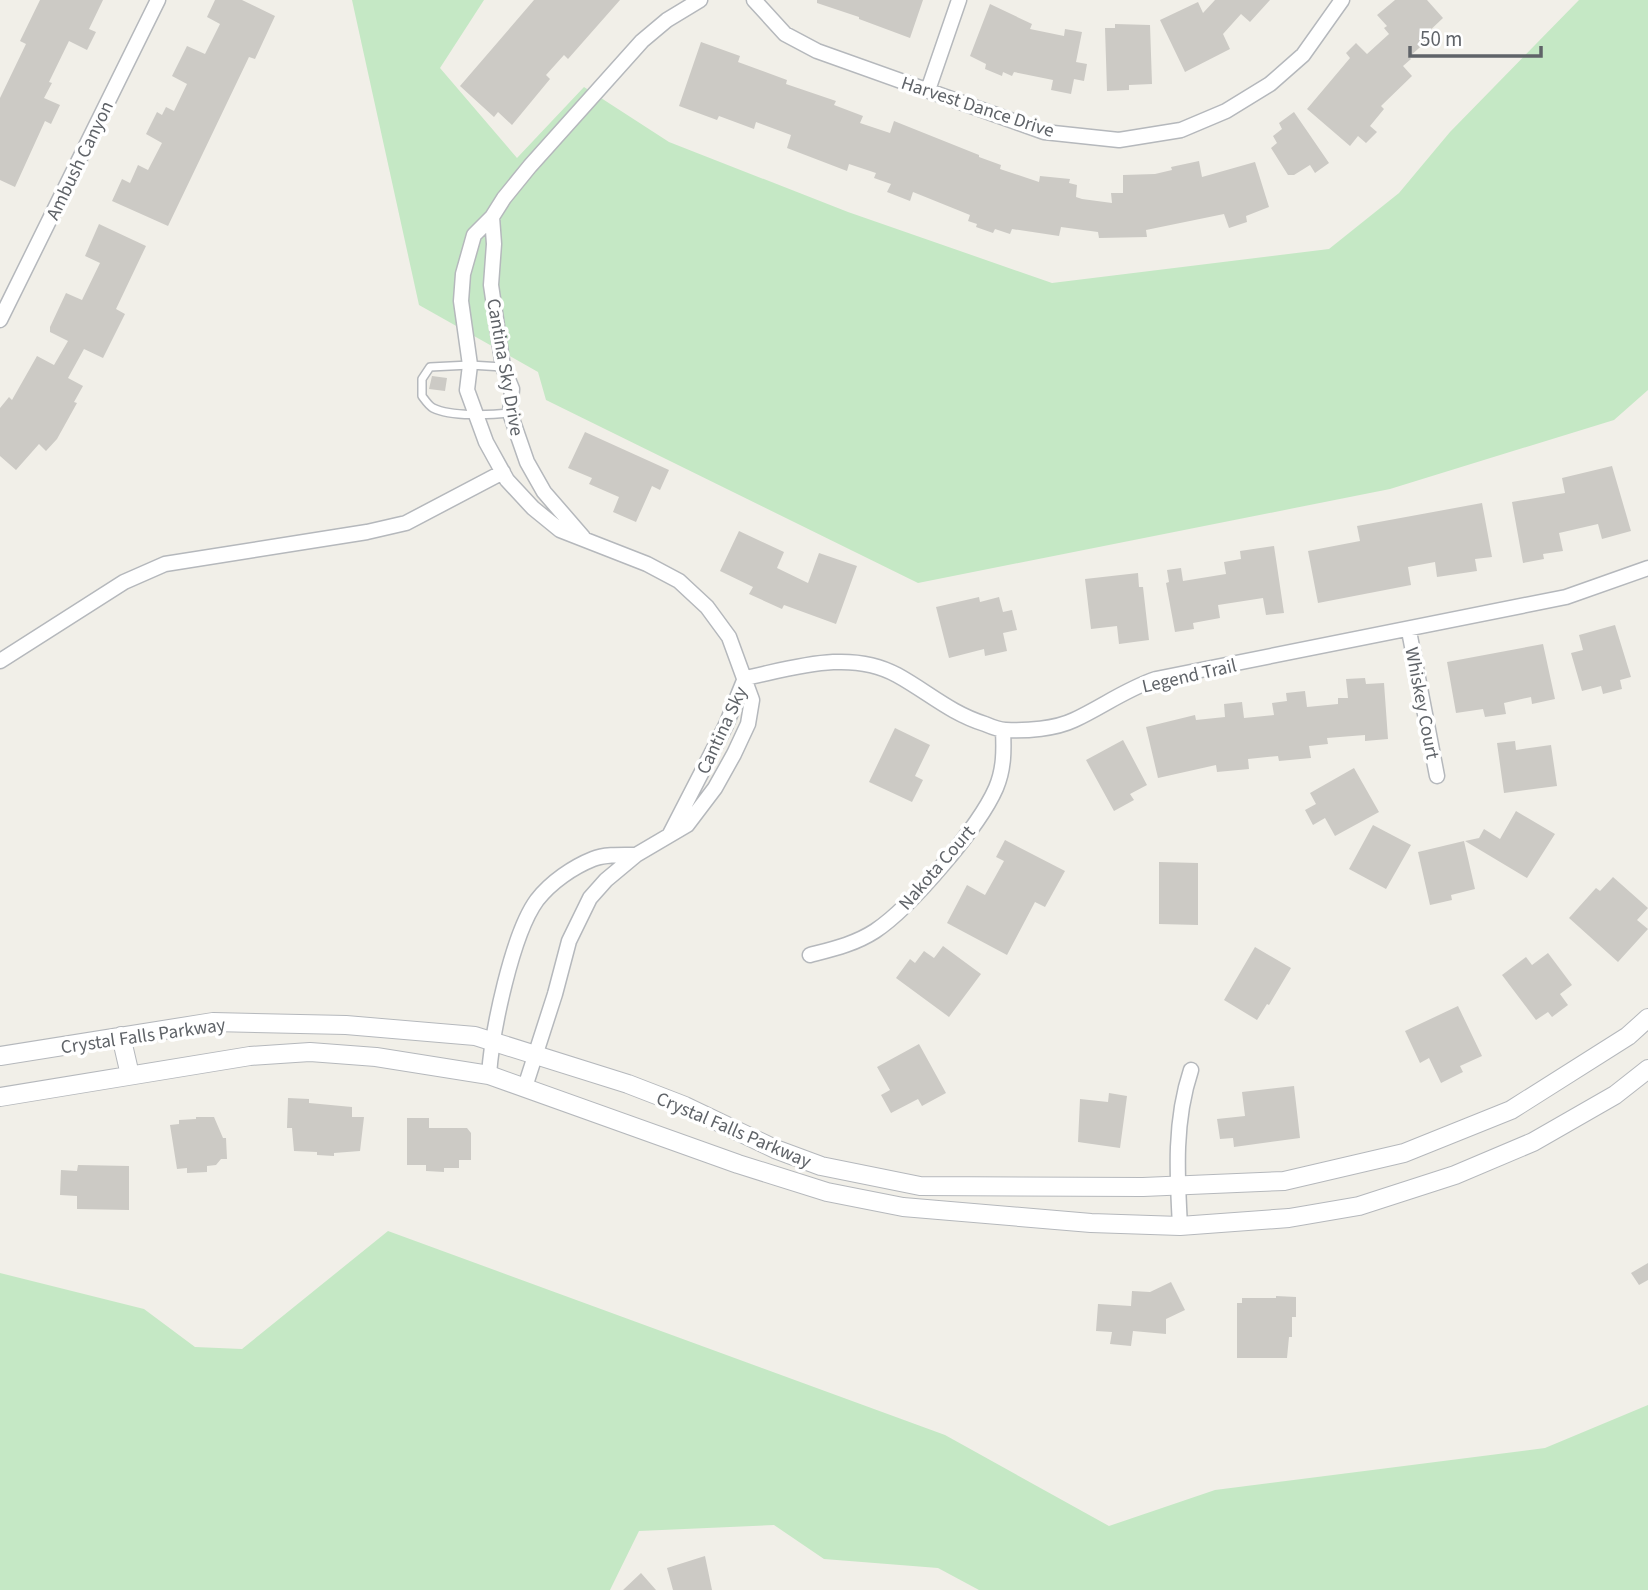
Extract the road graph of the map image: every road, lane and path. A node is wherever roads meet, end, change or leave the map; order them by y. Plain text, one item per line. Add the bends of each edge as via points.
1 (158, 0) edge
2 (700, 0) edge
3 (754, 0) edge
4 (959, 0) edge
5 (1342, 0) edge
6 (928, 90) junction
7 (492, 217) junction
8 (0, 320) edge
9 (470, 365) junction
10 (503, 367) junction
11 (474, 413) junction
12 (510, 413) junction
13 (503, 472) junction
14 (584, 538) junction
15 (1648, 568) edge
16 (1409, 631) junction
17 (0, 661) edge
18 (745, 678) junction
19 (1003, 730) junction
20 (1437, 776) dead end
21 (669, 836) junction
22 (636, 855) junction
23 (810, 956) dead end
24 (1648, 1018) edge
25 (121, 1036) junction
26 (491, 1041) junction
27 (0, 1056) edge
28 (535, 1056) junction
29 (1648, 1069) edge
30 (1191, 1070) dead end
31 (130, 1075) junction
32 (489, 1075) junction
33 (525, 1087) junction
34 (0, 1097) edge
35 (1178, 1186) junction
36 (1180, 1226) junction

1 - 8 street, Ambush Canyon
2 - 7 street, Cantina Sky Drive via 667,20 625,58 530,166
3 - 6 street, Harvest Dance Drive via 785,34 817,51
4 - 6 street
5 - 6 street, Harvest Dance Drive via 1303,55 1270,84 1226,111 1181,130 1119,139 1044,132
7 - 9 street, Cantina Sky Drive via 474,235 463,274 461,301
7 - 10 street, Cantina Sky Drive via 491,285
9 - 10 lane
9 - 11 street, Cantina Sky Drive via 467,390
9 - 11 lane via 430,367 422,379 422,396 431,407
10 - 12 street, Cantina Sky Drive via 512,389
11 - 12 lane
11 - 13 street, Cantina Sky Drive
12 - 14 street, Cantina Sky Drive via 527,462 544,492
13 - 14 street, Cantina Sky Drive via 533,508 560,530
13 - 17 street via 406,523 165,564 124,582
14 - 18 street, Cantina Sky Drive via 679,581 707,607 729,637
15 - 16 street, Legend Trail via 1566,597
16 - 19 street, Legend Trail via 1156,679 1072,721
16 - 20 street, Whiskey Court
18 - 19 street, Legend Trail via 847,661 871,665 896,674 952,711
18 - 21 street, Cantina Sky
18 - 21 street, Cantina Sky via 752,700 748,724 734,754 687,825
19 - 23 street, Nakota Court via 1005,757 995,789 952,854 877,930 852,944
21 - 22 street, Cantina Sky
22 - 26 street, Cantina Sky via 596,857 566,873 538,899 519,937
22 - 28 street, Cantina Sky via 606,880 578,920
24 - 35 street, Crystal Falls Parkway via 1628,1036 1511,1110 1404,1153 1284,1181
25 - 26 street, Crystal Falls Parkway via 214,1022 346,1025
25 - 27 street, Crystal Falls Parkway
25 - 31 street
26 - 28 street, Crystal Falls Parkway
26 - 32 street, Cantina Sky
28 - 33 street, Cantina Sky
28 - 35 street, Crystal Falls Parkway via 685,1106 821,1166 920,1186
29 - 36 street, Crystal Falls Parkway via 1615,1095 1533,1142 1455,1175 1359,1206 1289,1218
30 - 35 street via 1179,1116
31 - 32 street, Crystal Falls Parkway via 250,1056 310,1052
31 - 34 street, Crystal Falls Parkway
32 - 33 street, Crystal Falls Parkway
33 - 36 street, Crystal Falls Parkway via 827,1192 916,1209
35 - 36 street

